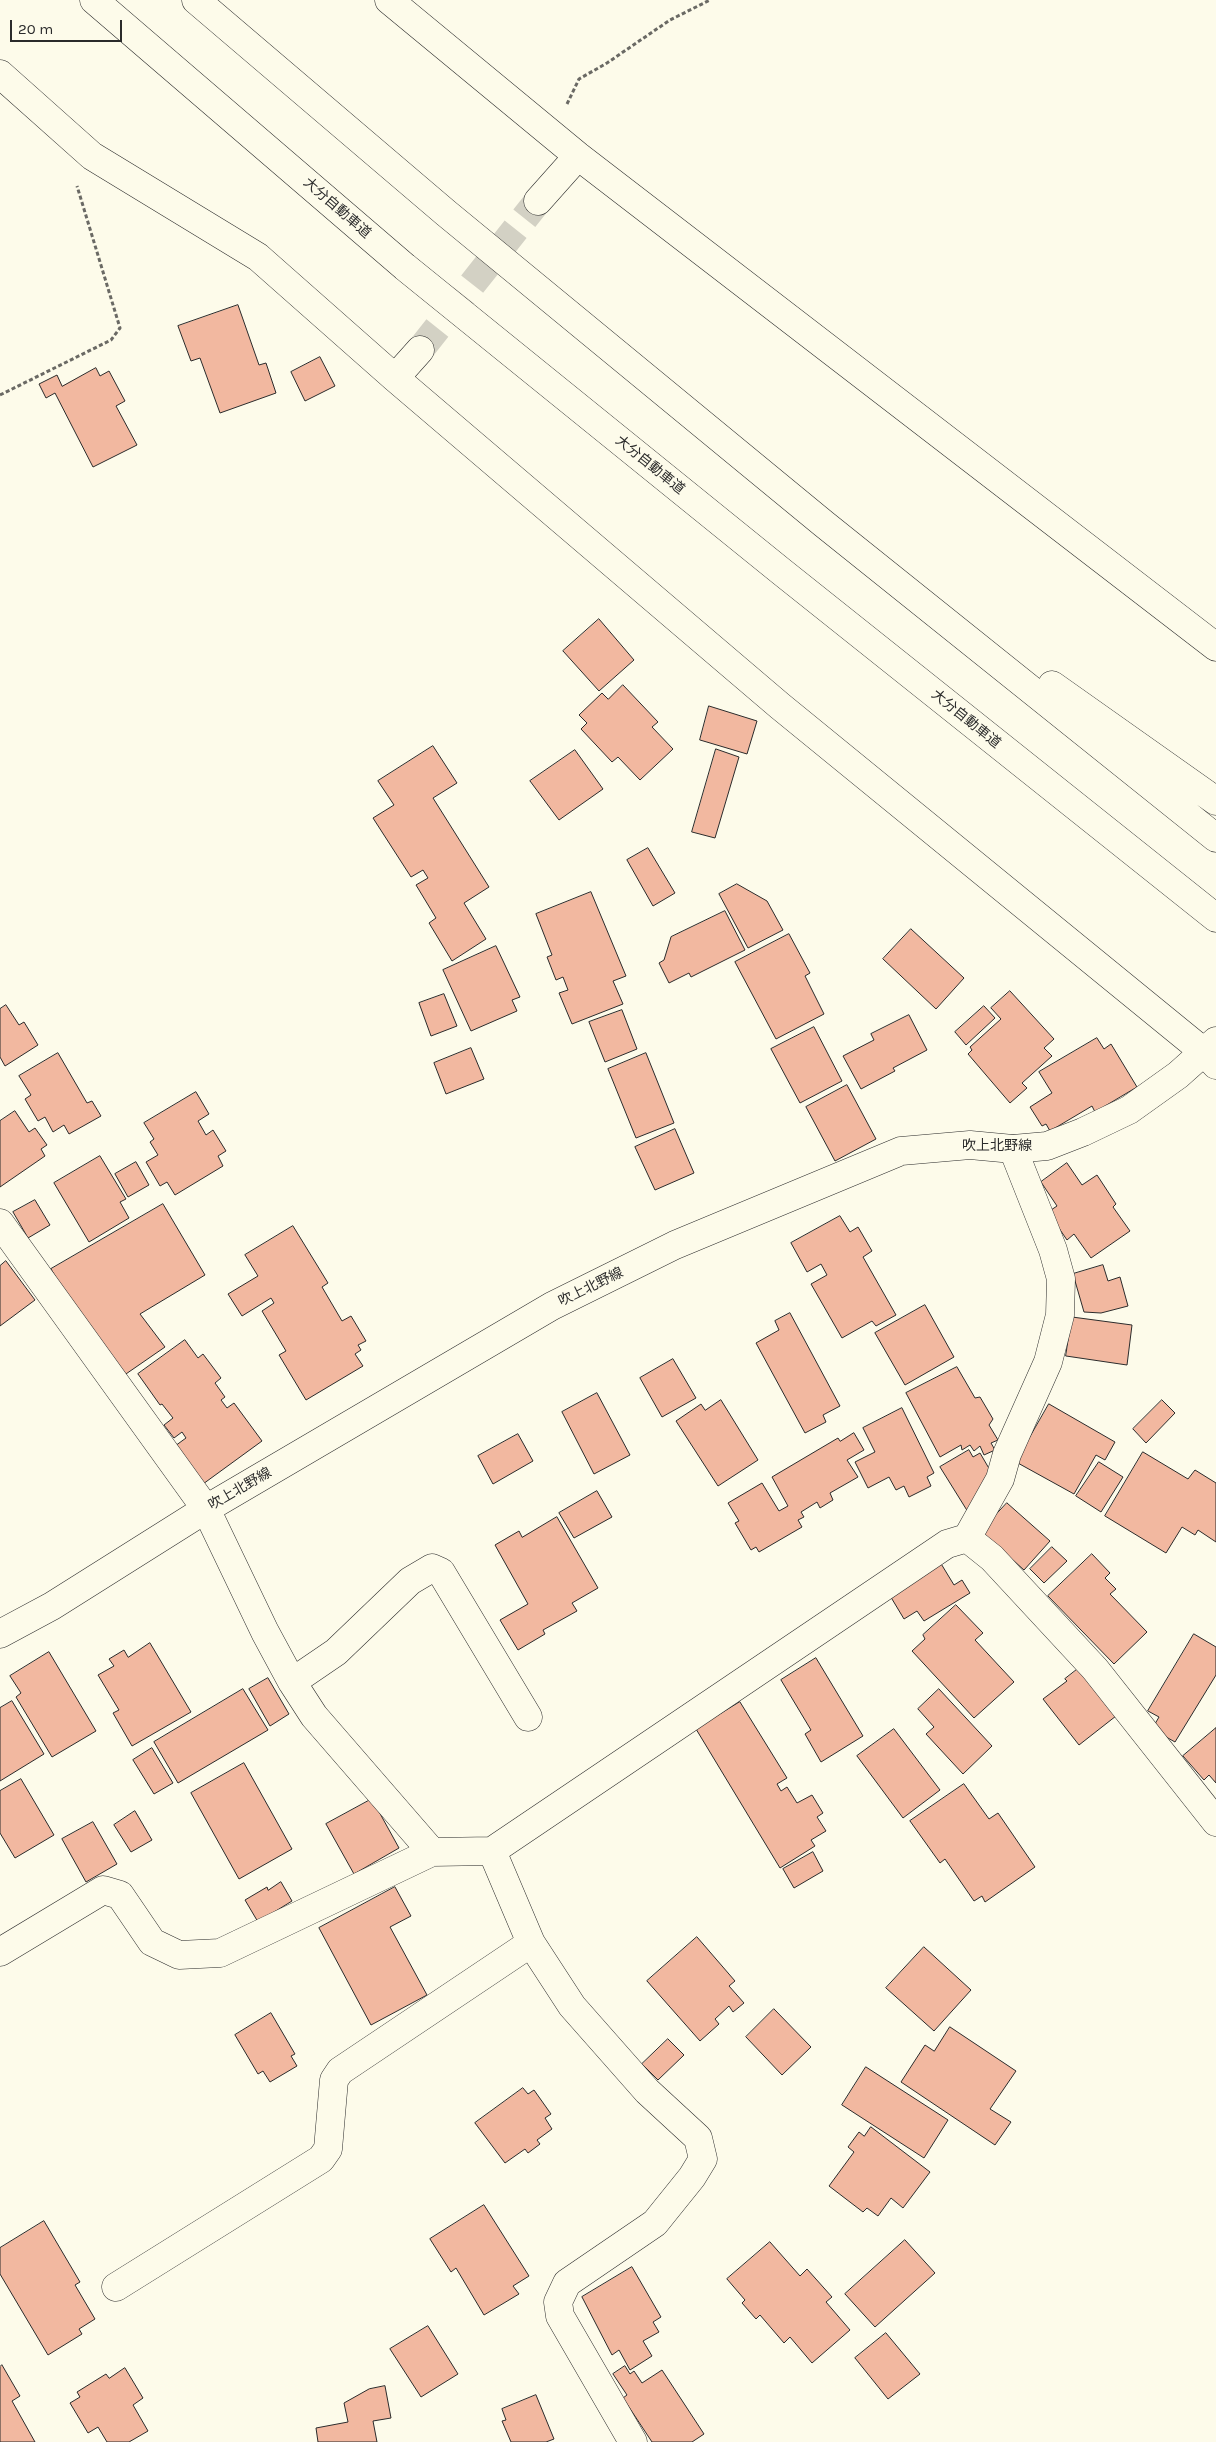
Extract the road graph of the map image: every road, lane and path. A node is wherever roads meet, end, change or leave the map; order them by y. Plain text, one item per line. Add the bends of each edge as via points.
1 (94, 0) edge
2 (196, 0) edge
3 (389, 0) edge
4 (710, 0) edge
5 (0, 74) edge
6 (553, 134) junction
7 (92, 156) junction
8 (578, 156) junction
9 (538, 201) tunnel mouth
10 (420, 350) tunnel mouth
11 (395, 378) junction
12 (0, 395) edge
13 (824, 524) junction
14 (1216, 647) edge
15 (1216, 801) edge
16 (1216, 838) edge
17 (1216, 918) edge
18 (1212, 1053) edge
19 (1013, 1150) junction
20 (0, 1222) edge
21 (206, 1509) junction
22 (967, 1538) junction
23 (0, 1634) edge
24 (292, 1682) junction
25 (528, 1717) dead end
26 (1216, 1822) edge
27 (492, 1851) junction
28 (432, 1852) junction
29 (531, 1943) junction
30 (0, 1952) edge
31 (116, 2288) dead end
32 (633, 2442) edge

1 - 17 main road, 大分自動車道 via 405,267
2 - 13 main road via 446,213
3 - 6 main road
4 - 6 path via 670,20 580,78
5 - 7 main road
6 - 8 main road
7 - 11 main road via 258,257
7 - 12 path via 78,171 76,190 120,328 111,340
8 - 9 main road
8 - 14 main road
10 - 11 main road
11 - 18 main road via 780,706
13 - 15 main road
13 - 16 main road
18 - 19 main road, 吹上北野線 via 1129,1110 1047,1146
19 - 21 main road, 吹上北野線 via 970,1145 900,1152 675,1245 552,1306
19 - 22 main road via 1053,1250 1061,1279 1060,1315 1048,1362 1007,1454 1000,1479
20 - 21 main road
21 - 23 main road, 吹上北野線 via 52,1606
21 - 24 main road
22 - 26 main road via 992,1558 1095,1669
22 - 27 main road via 947,1544
24 - 25 main road via 336,1652 410,1581 432,1568 441,1572
24 - 28 main road via 314,1716
27 - 28 main road
27 - 29 main road
28 - 30 main road via 220,1953 179,1955 152,1942 120,1895 103,1890
29 - 31 main road via 340,2071 334,2080 328,2149 321,2159
29 - 32 main road via 572,2006 647,2091 698,2138 703,2159 655,2223 567,2283 558,2302 560,2316

